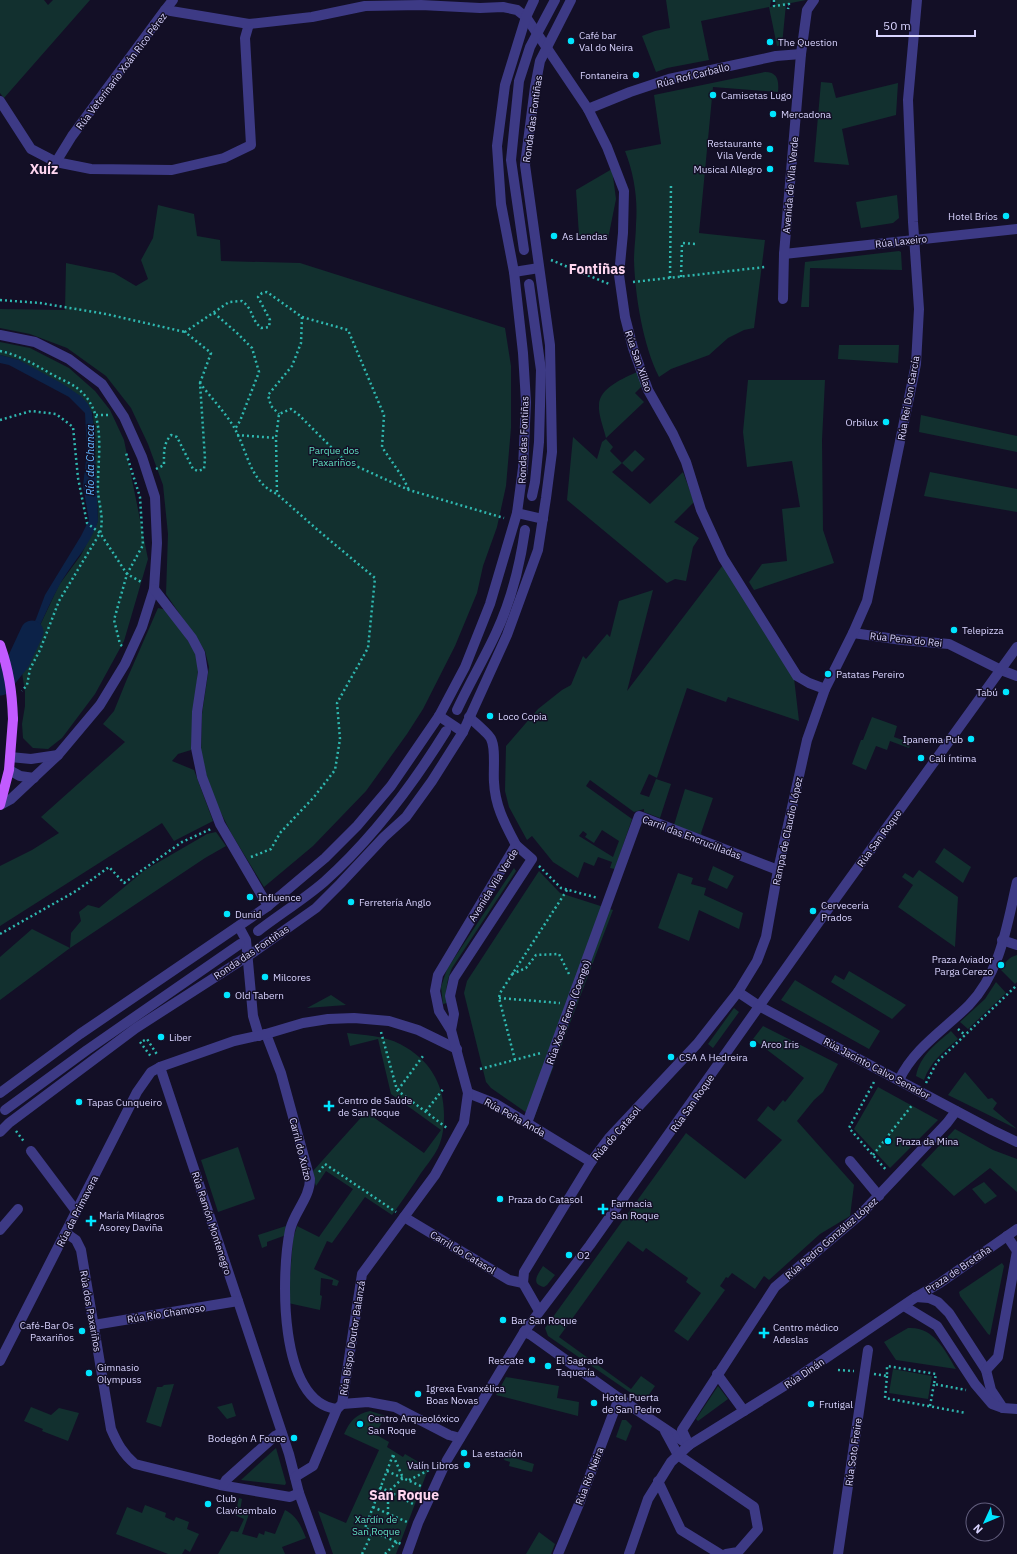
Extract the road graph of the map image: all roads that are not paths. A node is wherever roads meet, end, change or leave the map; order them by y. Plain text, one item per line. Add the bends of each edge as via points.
1 (173, 0) edge
2 (534, 0) edge
3 (555, 0) edge
4 (572, 0) edge
5 (816, 0) edge
6 (917, 0) edge
7 (165, 10) junction
8 (526, 17) junction
9 (249, 24) junction
10 (538, 33) junction
11 (546, 46) junction
12 (801, 54) junction
13 (0, 101) edge
14 (588, 109) junction
15 (56, 162) junction
16 (1017, 229) edge
17 (914, 240) junction
18 (524, 250) dead end
19 (784, 254) junction
20 (539, 268) junction
21 (514, 272) junction
22 (529, 284) dead end
23 (783, 300) dead end
24 (0, 335) edge
25 (532, 496) dead end
26 (517, 513) junction
27 (543, 519) junction
28 (525, 530) dead end
29 (154, 589) junction
30 (853, 633) junction
31 (0, 645) edge
32 (1017, 647) edge
33 (1000, 670) junction
34 (1017, 676) edge
35 (825, 688) junction
36 (457, 710) dead end
37 (439, 716) junction
38 (469, 717) junction
39 (446, 731) dead end
40 (463, 732) junction
41 (58, 755) junction
42 (10, 757) junction
43 (9, 770) junction
44 (34, 778) junction
45 (0, 805) edge
46 (516, 845) junction
47 (778, 870) junction
48 (1017, 882) edge
49 (608, 900) joint
50 (268, 906) junction
51 (239, 927) junction
52 (258, 931) dead end
53 (1002, 940) junction
54 (240, 944) dead end
55 (1017, 945) edge
56 (248, 956) junction
57 (750, 972) joint
58 (738, 992) junction
59 (759, 1006) junction
60 (451, 1030) junction
61 (262, 1035) junction
62 (457, 1049) junction
63 (160, 1067) junction
64 (899, 1080) junction
65 (0, 1093) edge
66 (468, 1093) junction
67 (3, 1111) edge
68 (956, 1111) junction
69 (9, 1123) junction
70 (527, 1124) junction
71 (0, 1132) edge
72 (1017, 1142) edge
73 (31, 1151) road end
74 (850, 1161) dead end
75 (591, 1162) junction
76 (879, 1196) junction
77 (18, 1209) dead end
78 (76, 1211) junction
79 (401, 1215) junction
80 (1017, 1229) edge
81 (0, 1230) edge
82 (66, 1233) junction
83 (1007, 1236) junction
84 (1017, 1251) edge
85 (523, 1283) junction
86 (916, 1297) junction
87 (238, 1301) junction
88 (904, 1306) junction
89 (539, 1311) junction
90 (94, 1325) junction
91 (524, 1332) junction
92 (868, 1350) dead end
93 (0, 1361) edge
94 (986, 1370) junction
95 (717, 1374) junction
96 (619, 1398) junction
97 (339, 1407) junction
98 (1003, 1408) junction
99 (1017, 1409) edge
100 (744, 1411) junction
101 (664, 1429) junction
102 (281, 1433) junction
103 (460, 1438) junction
104 (689, 1445) junction
105 (678, 1455) junction
106 (295, 1477) junction
107 (658, 1481) junction
108 (223, 1485) junction
109 (299, 1493) junction
110 (321, 1554) edge
111 (407, 1554) edge
112 (558, 1554) edge
113 (629, 1554) edge
114 (720, 1554) edge
115 (726, 1554) edge
116 (838, 1554) edge

1 - 7 street
2 - 8 street, Ronda das Fontiñas
3 - 10 street
4 - 11 street, Ronda das Fontiñas
5 - 12 street, Avenida de Vila Verde via 807,10
6 - 17 street, Rúa Rei Don García via 908,100
7 - 9 street, Rúa Veterinario Xoán Rico Pérez
7 - 15 street, Rúa Veterinario Xoán Rico Pérez via 72,136
8 - 9 street, Rúa Veterinario Xoán Rico Pérez via 517,10 503,7 365,6 312,17
8 - 10 street, Rúa San Xillao
8 - 21 street, Ronda das Fontiñas via 505,85 497,146 501,204
9 - 15 street via 245,38 251,145 224,158 172,170 91,169
10 - 11 street, Rúa San Xillao
10 - 18 street via 530,47 519,81 511,160
11 - 14 street, Rúa San Xillao
11 - 20 street, Ronda das Fontiñas via 534,87 525,166
12 - 14 street, Rúa Rof Carballo via 776,56 669,79
12 - 19 street, Avenida de Vila Verde
13 - 15 street via 31,148
14 - 35 street, Rúa San Xillao via 607,147 624,191 619,274 625,317 648,390 686,462 701,510 723,558 797,676 809,684
16 - 17 street, Rúa Laxeiro
17 - 19 street, Rúa Laxeiro
17 - 30 street, Rúa Rei Don García via 919,309 916,364 867,601
19 - 23 street, Avenida de Vila Verde
20 - 21 street
20 - 27 street, Ronda das Fontiñas via 550,345 552,452
21 - 26 street, Ronda das Fontiñas via 526,402 523,468
22 - 25 street via 541,370 539,442
24 - 29 street via 35,342 69,359 102,384 124,417 142,457 155,497 157,543
26 - 27 street
26 - 37 street, Ronda das Fontiñas via 490,604 465,667
27 - 38 street, Ronda das Fontiñas via 538,550 508,636
28 - 36 street via 512,591 496,632
29 - 41 street via 142,627 100,705
29 - 50 street via 192,638 200,653 203,672 197,712 196,748 202,777 220,824
30 - 33 street, Rúa Pena do Rei via 949,644
30 - 35 street, Rúa Rei Don García
31 - 42 main road, bridge via 12,690
32 - 33 street, Rúa San Roque
33 - 34 street, Rúa Pena do Rei
33 - 59 street, Rúa San Roque
35 - 47 street, Rampa de Claudio López via 807,740
37 - 40 street
37 - 50 street, Ronda das Fontiñas via 391,786 357,826 326,858
38 - 40 street, Ronda das Fontiñas
38 - 46 street via 491,739 497,805
39 - 52 street via 396,804 362,842 324,882
40 - 56 street, Ronda das Fontiñas via 406,817 316,908
41 - 42 street via 31,759
41 - 44 street
42 - 43 main road
43 - 44 street via 20,776
43 - 45 main road
44 - 45 street via 11,799
46 - 60 street, Avenida Vila Verde via 438,975 435,991 439,1011
46 - 60 street, Avenida Vila Verde via 532,859 454,978 450,996 454,1014
47 - 49 street, Carril das Encrucilladas via 640,816
47 - 57 street, Rampa de Claudio López via 766,938
48 - 53 street
49 - 70 street, Rúa Xosé Ferro (Coengo)
50 - 51 street, Ronda das Fontiñas
51 - 56 street, Carril do Xuízo via 246,940
51 - 65 street, Ronda das Fontiñas via 80,1034
53 - 55 street
53 - 64 street via 994,968 979,992 916,1053
54 - 67 street
56 - 61 street, Carril do Xuízo via 253,1016
56 - 69 street, Ronda das Fontiñas via 136,1028
57 - 58 street, Rúa do Catasol
58 - 59 street, Rúa Jacinto Calvo Senador
58 - 75 street, Rúa do Catasol via 697,1044 609,1138
59 - 64 street, Rúa Jacinto Calvo Senador
59 - 89 street, Rúa San Roque via 590,1245
60 - 62 street, Avenida Vila Verde
61 - 62 street via 298,1024 328,1019 371,1019 389,1021 418,1030
61 - 63 street via 234,1041
61 - 97 street, Carril do Xuízo via 281,1073 310,1184 292,1224 286,1258 284,1300 289,1338 306,1390 327,1408
62 - 66 street
63 - 78 street, Rúa da Primavera via 151,1072 141,1085
63 - 87 street, Rúa Ramón Montenegro
64 - 68 street, Rúa Jacinto Calvo Senador
66 - 70 street, Rúa Peña Anda via 496,1104
66 - 79 street, Rúa Bispo Doutor Balanzá via 464,1122 435,1175
67 - 69 street
68 - 72 street, Rúa Jacinto Calvo Senador
68 - 76 street, Rúa Pedro González López
69 - 71 street, Ronda das Fontiñas
70 - 75 street, Rúa Peña Anda
73 - 78 street
74 - 76 street
75 - 85 street, Rúa do Catasol via 524,1272
76 - 95 street, Rúa Pedro González López via 775,1287
77 - 81 street
78 - 82 street, Rúa da Primavera
79 - 85 street, Carril do Catasol via 509,1280
79 - 97 street, Rúa Bispo Doutor Balanzá via 362,1274
80 - 83 street, Praza de Bretaña
82 - 90 street, Rúa dos Paxariños via 76,1240 81,1250
82 - 93 street, Rúa da Primavera
83 - 84 street
83 - 86 street, Praza de Bretaña
84 - 94 street via 998,1357
85 - 89 street
86 - 88 street, Rúa Dinán
86 - 94 street, Praza de Bretaña via 938,1302 949,1312
87 - 90 street, Rúa Río Chamoso
87 - 102 street, Rúa Ramón Montenegro
88 - 98 street via 937,1326 974,1384 992,1404
88 - 100 street, Rúa Dinán
89 - 91 street, Rúa San Roque
90 - 108 street, Rúa dos Paxariños via 111,1429 126,1457 135,1464
91 - 96 street
91 - 103 street, Rúa San Roque
92 - 116 street, Rúa Soto Freire
94 - 98 street, Praza de Bretaña via 991,1390
95 - 100 street
95 - 104 street, Rúa Pedro González López via 682,1430
96 - 101 street
96 - 112 street, Rúa Río Neira
97 - 103 street via 368,1402 395,1407 449,1435
97 - 106 street, Rúa Bispo Doutor Balanzá via 313,1466
98 - 99 street
100 - 104 street, Rúa Dinán
101 - 104 street
101 - 105 street
102 - 106 street, Rúa Ramón Montenegro
102 - 108 street
103 - 111 street, Rúa San Roque via 418,1522
104 - 105 street, Rúa Dinán
105 - 107 street, Rúa Dinán
105 - 115 street via 754,1507 758,1529 738,1552
106 - 109 street
107 - 113 street, Rúa Dinán via 648,1499
107 - 114 street via 681,1530
108 - 109 street, Rúa dos Paxariños via 290,1497
109 - 110 street

